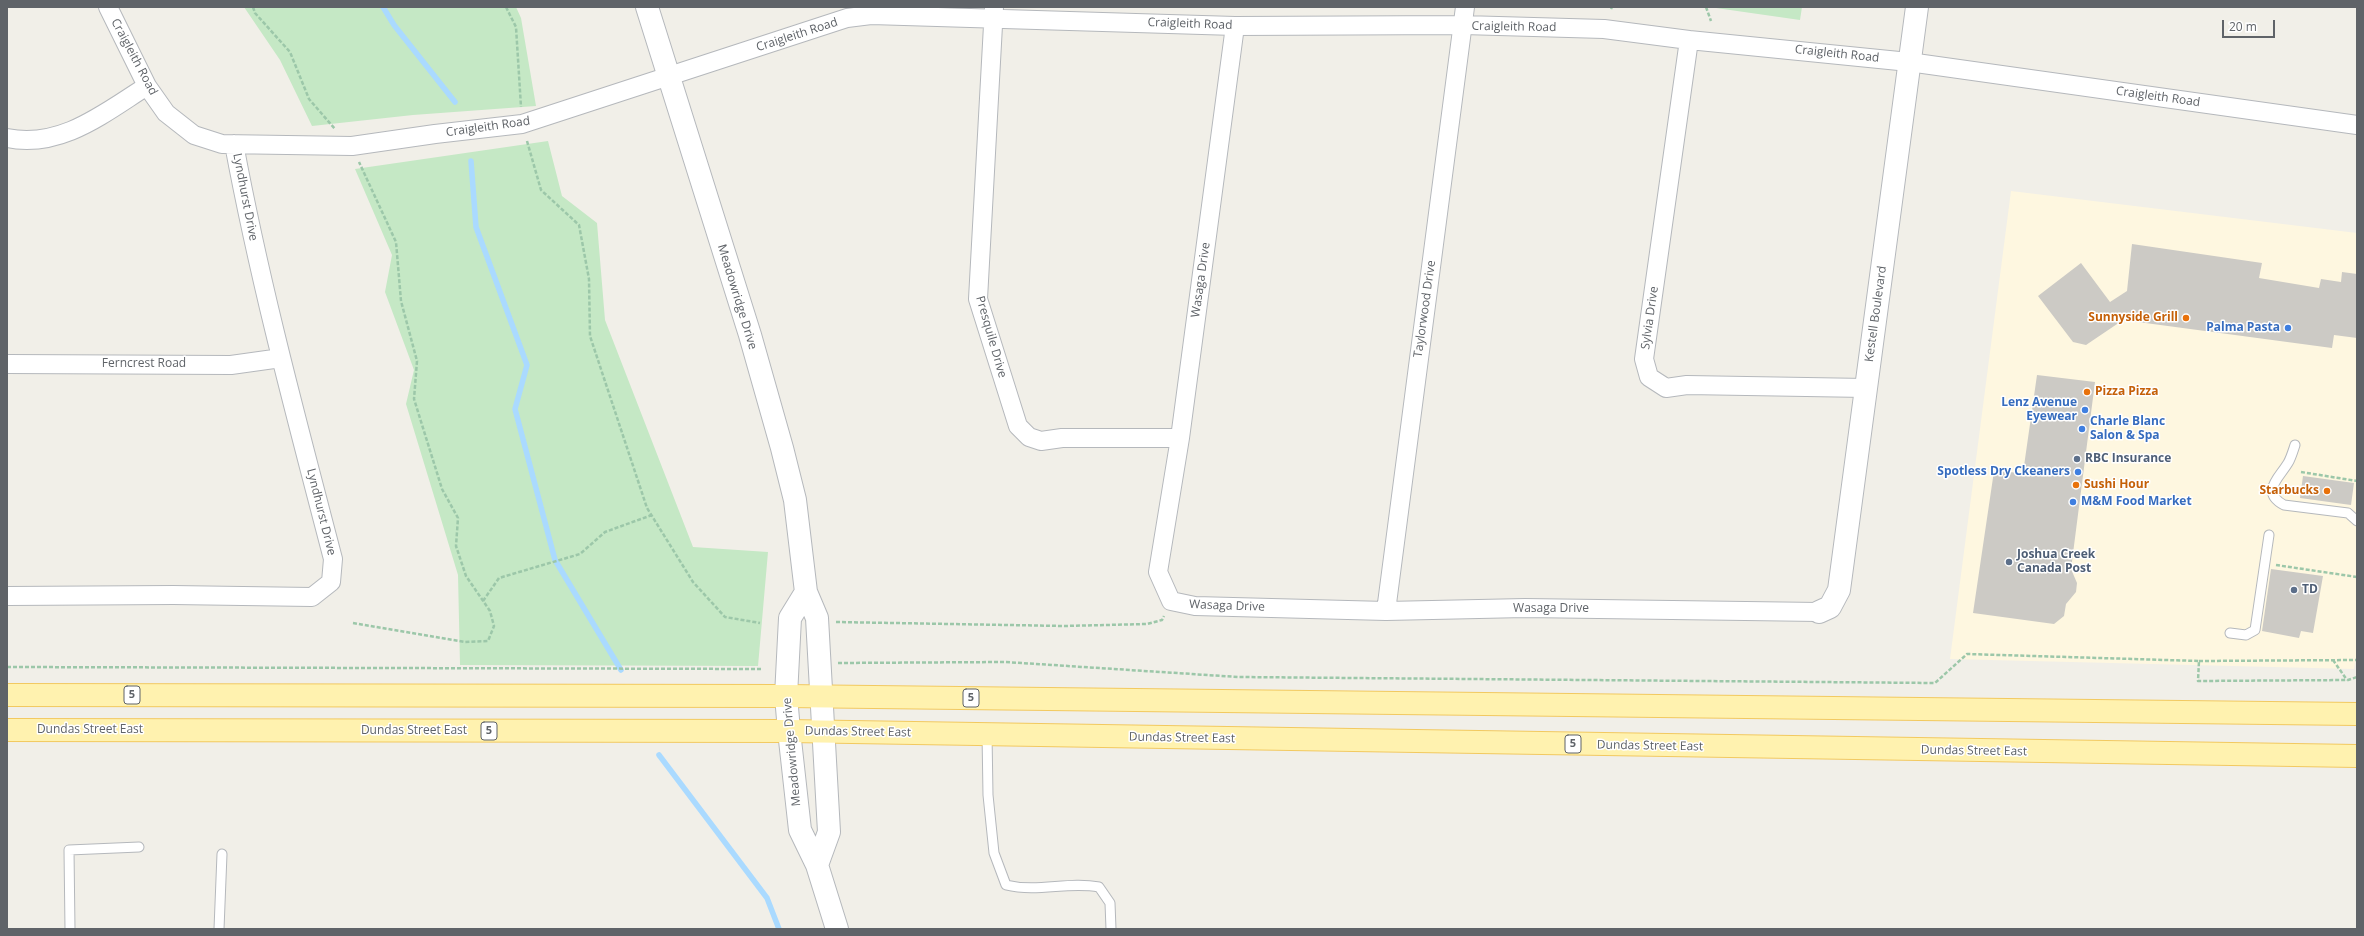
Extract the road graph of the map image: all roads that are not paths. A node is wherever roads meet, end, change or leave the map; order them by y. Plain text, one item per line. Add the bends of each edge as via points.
1 (108, 7) edge
2 (647, 7) edge
3 (1465, 7) edge
4 (1917, 7) edge
5 (993, 12) edge
6 (1463, 25) junction
7 (1235, 26) junction
8 (1689, 40) junction
9 (1910, 62) junction
10 (669, 76) junction
11 (147, 86) junction
12 (2357, 125) edge
13 (7, 138) edge
14 (234, 144) junction
15 (281, 358) junction
16 (7, 364) edge
17 (1866, 388) junction
18 (1180, 438) junction
19 (2295, 446) dead end
20 (2357, 521) edge
21 (2269, 536) dead end
22 (806, 592) junction
23 (7, 596) edge
24 (1386, 610) junction
25 (1819, 612) joint
26 (2230, 633) dead end
27 (7, 695) edge
28 (786, 696) junction
29 (821, 696) junction
30 (2357, 714) edge
31 (7, 730) edge
32 (789, 731) junction
33 (822, 731) junction
34 (987, 734) junction
35 (2357, 756) edge
36 (138, 847) dead end
37 (222, 854) dead end
38 (817, 865) junction
39 (70, 929) edge
40 (219, 929) edge
41 (837, 929) edge
42 (1111, 929) edge

1 - 11 street, Craigleith Road
2 - 10 street, Meadowridge Drive
3 - 6 street, Taylorwood Drive
4 - 9 street, Kestell Boulevard
5 - 7 street, Craigleith Road
5 - 10 street, Craigleith Road via 872,15 848,18
5 - 18 street, Presquile Drive via 978,299 1018,426 1030,437 1041,441 1062,438
6 - 7 street, Craigleith Road
6 - 8 street, Craigleith Road via 1604,29
6 - 24 street, Taylorwood Drive
7 - 18 street, Wasaga Drive
8 - 9 street, Craigleith Road
8 - 17 street, Sylvia Drive via 1644,359 1649,377 1666,388 1686,385
9 - 12 street, Craigleith Road
9 - 17 street, Kestell Boulevard
10 - 14 street, Craigleith Road via 522,124 352,146
10 - 22 street, Meadowridge Drive via 750,335 782,448 795,500
11 - 13 street via 66,134 38,141
11 - 14 street, Craigleith Road via 166,113 194,135 222,144
14 - 15 street, Lyndhurst Drive via 248,219
15 - 16 street, Ferncrest Road via 231,365
15 - 23 street, Lyndhurst Drive via 333,559 331,582 312,597
17 - 25 street, Kestell Boulevard via 1839,590 1830,607
18 - 24 street, Wasaga Drive via 1158,572 1171,601 1195,606
19 - 20 lane via 2288,464 2273,484 2272,494 2276,501 2284,505 2348,513
21 - 26 lane via 2255,630 2246,635
22 - 28 street, Meadowridge Drive via 790,618
22 - 29 street, Meadowridge Drive via 817,618
24 - 25 street, Wasaga Drive via 1525,608
27 - 28 main road, 5
28 - 29 main road, 5
28 - 32 street, Meadowridge Drive
29 - 30 main road, 5
29 - 33 street, Meadowridge Drive
31 - 32 main road, Dundas Street East / 5
32 - 33 main road, Dundas Street East / 5
32 - 38 street, Meadowridge Drive via 800,830
33 - 34 main road, Dundas Street East / 5
33 - 38 street, Meadowridge Drive via 829,832
34 - 35 main road, Dundas Street East / 5
34 - 42 lane via 988,795 994,853 1006,885 1024,889 1087,885 1099,887 1110,903
36 - 39 lane via 68,850
37 - 40 lane
38 - 41 street, Meadowridge Drive

